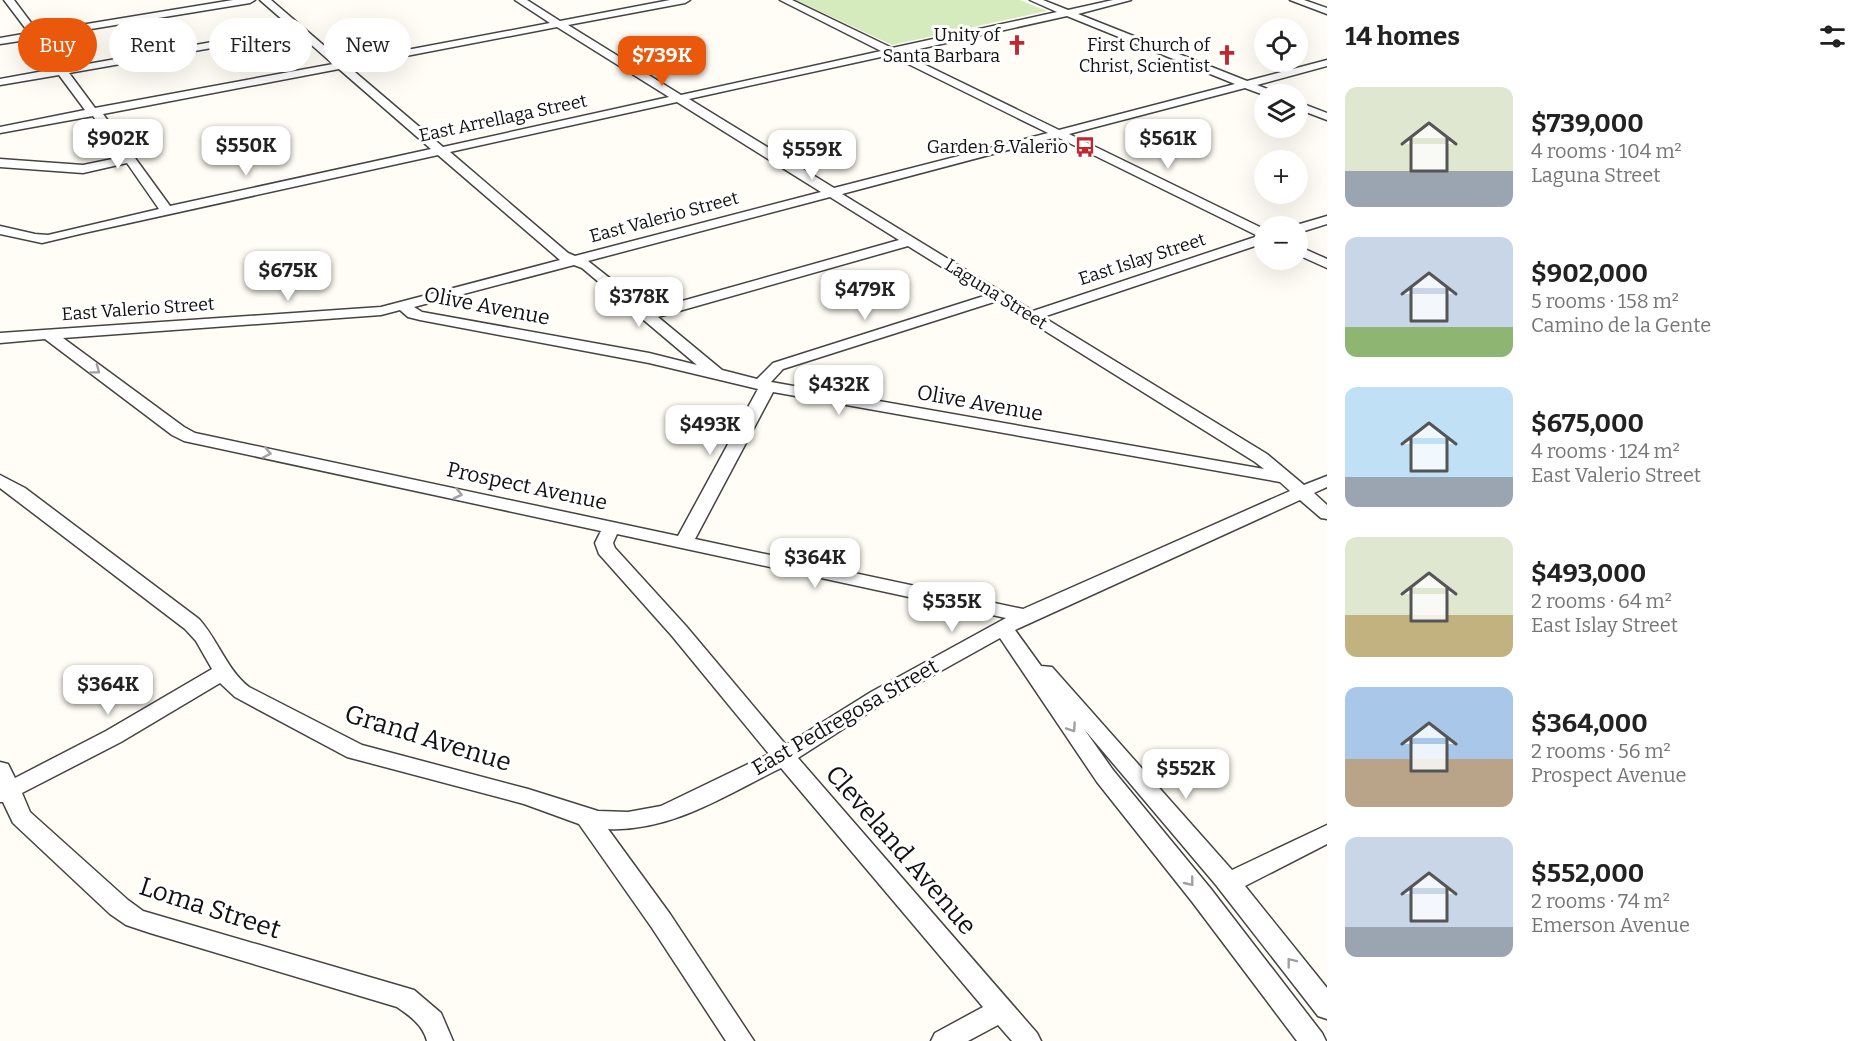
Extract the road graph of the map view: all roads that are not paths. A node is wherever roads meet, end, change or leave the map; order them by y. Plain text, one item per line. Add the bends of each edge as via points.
1 (9, 0) edge
2 (250, 0) edge
3 (258, 0) edge
4 (264, 0) edge
5 (520, 0) edge
6 (685, 0) edge
7 (785, 0) edge
8 (1035, 0) edge
9 (1126, 0) edge
10 (1295, 0) edge
11 (1327, 11) edge
12 (1066, 12) junction
13 (22, 18) edge
14 (286, 18) edge
15 (559, 24) junction
16 (97, 25) edge
17 (18, 38) edge
18 (312, 40) edge
19 (0, 41) edge
20 (209, 46) edge
21 (324, 51) edge
22 (890, 51) junction
23 (411, 52) edge
24 (1327, 63) edge
25 (97, 65) edge
26 (324, 68) edge
27 (57, 72) edge
28 (64, 72) edge
29 (348, 72) edge
30 (0, 82) edge
31 (1245, 84) junction
32 (1254, 87) edge
33 (678, 98) junction
34 (1308, 109) edge
35 (94, 112) junction
36 (1327, 117) edge
37 (0, 130) edge
38 (1058, 134) junction
39 (440, 151) junction
40 (129, 159) junction
41 (0, 163) edge
42 (831, 192) junction
43 (167, 211) junction
44 (1327, 219) edge
45 (1308, 226) edge
46 (1254, 229) edge
47 (0, 230) edge
48 (909, 240) junction
49 (1254, 242) edge
50 (1308, 254) edge
51 (574, 261) junction
52 (1327, 264) edge
53 (999, 296) junction
54 (404, 306) junction
55 (648, 315) junction
56 (1031, 316) junction
57 (49, 334) junction
58 (0, 338) edge
59 (717, 373) junction
60 (765, 386) junction
61 (1285, 478) junction
62 (0, 480) edge
63 (1327, 481) edge
64 (1301, 492) junction
65 (1327, 514) edge
66 (612, 528) junction
67 (684, 542) junction
68 (1025, 616) junction
69 (1003, 627) junction
70 (224, 672) junction
71 (783, 756) junction
72 (3, 785) edge
73 (586, 818) junction
74 (1327, 834) edge
75 (1230, 882) junction
76 (1327, 1008) edge
77 (1001, 1011) junction
78 (440, 1041) edge
79 (741, 1041) edge
80 (944, 1041) edge
81 (1028, 1041) edge
82 (1313, 1041) edge

1 - 13 street
2 - 16 street
3 - 4 street
4 - 14 street
5 - 15 street, Laguna Street
6 - 15 street
7 - 22 street
8 - 12 street
9 - 12 street, East Arrellaga Street
10 - 11 street
12 - 22 street, East Arrellaga Street
12 - 31 street
15 - 23 street
15 - 33 street, Laguna Street
17 - 19 street
18 - 21 street
20 - 25 street
22 - 33 street, East Arrellaga Street
22 - 38 street
24 - 31 street, East Valerio Street
26 - 35 street
27 - 30 street
28 - 35 street
29 - 39 street
31 - 32 street
31 - 38 street, East Valerio Street
33 - 39 street, East Arrellaga Street
33 - 42 street, Laguna Street
34 - 36 street
35 - 37 street
35 - 40 street
38 - 42 street, East Valerio Street
38 - 46 street
39 - 43 street, East Arrellaga Street
39 - 51 street via 563,256
40 - 41 street via 83,169
40 - 43 street
42 - 48 street, Laguna Street
42 - 51 street, East Valerio Street
43 - 47 street, East Arrellaga Street via 80,230 66,237 29,237
44 - 45 street
48 - 53 street, Laguna Street
48 - 55 street
49 - 56 street, East Islay Street
50 - 52 street
51 - 54 street, East Valerio Street
51 - 55 street via 587,266
53 - 56 street, Laguna Street
53 - 60 street via 778,366 768,373
54 - 57 street, East Valerio Street via 367,313
54 - 59 street, Olive Avenue via 420,316
55 - 59 street
56 - 61 street, Laguna Street via 1261,458
57 - 58 street, East Valerio Street
57 -> 66 street, Prospect Avenue via 190,436
59 - 60 street, Olive Avenue
60 - 61 street, Olive Avenue
60 - 67 street
61 - 64 street
62 - 70 street, Grand Avenue via 192,624
63 - 64 street, East Pedregosa Street
64 - 65 street
64 - 68 street, East Pedregosa Street
66 - 67 street, Prospect Avenue
66 - 71 street, Cleveland Avenue via 604,543 606,550
67 - 68 street, Prospect Avenue
68 - 69 street, East Pedregosa Street
69 - 71 street, East Pedregosa Street
69 - 75 street
69 -> 82 street via 1105,776
70 - 72 street via 154,713
70 - 73 street, Grand Avenue via 242,692 342,746 528,797
71 - 73 street, East Pedregosa Street via 668,813 627,822
71 - 77 street, Cleveland Avenue
72 - 78 street, Loma Street via 21,817 135,918 405,998 423,1010
73 - 79 street
74 - 75 street
76 -> 75 street
77 - 80 street
77 - 81 street, Cleveland Avenue

